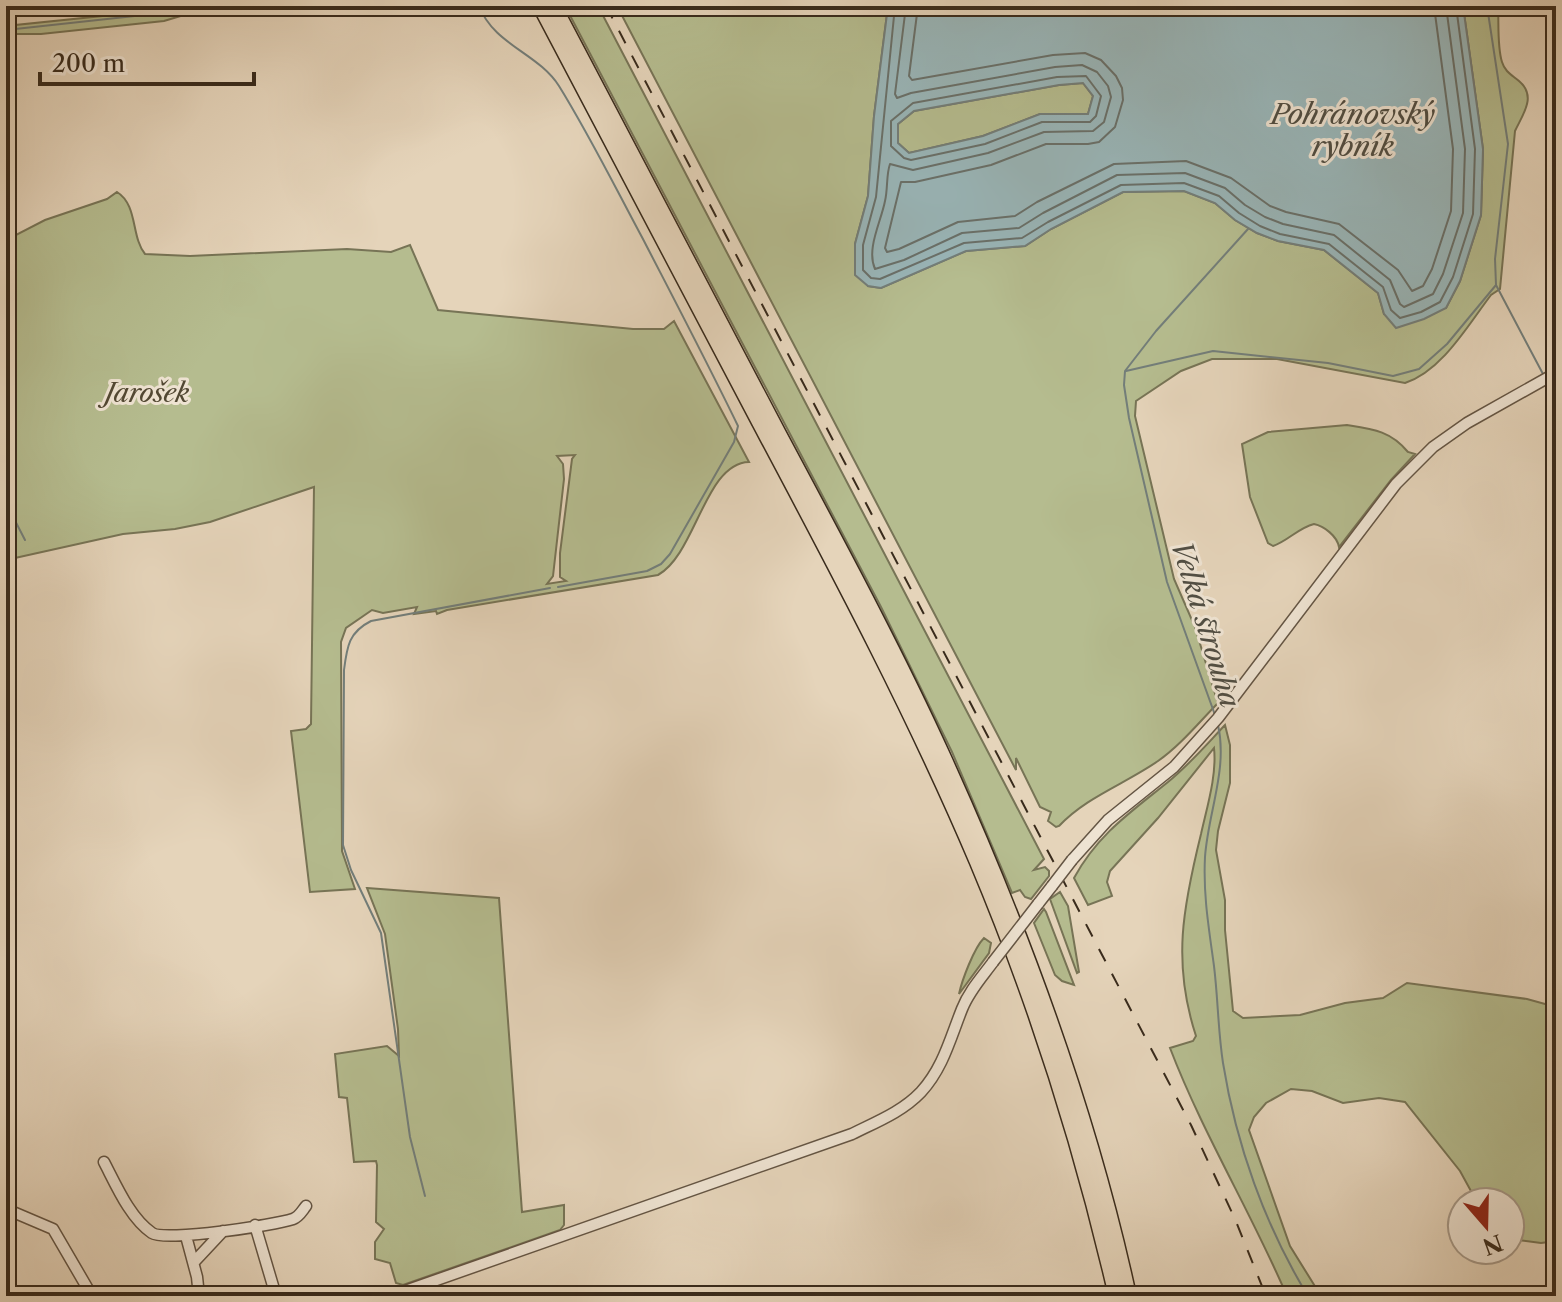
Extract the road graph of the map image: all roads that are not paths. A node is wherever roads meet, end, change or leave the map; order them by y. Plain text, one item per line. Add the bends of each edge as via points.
1 (540, 6) edge
2 (554, 6) edge
3 (1549, 376) edge
4 (104, 1162) dead end
5 (306, 1206) dead end
6 (6, 1209) edge
7 (255, 1225) junction
8 (223, 1231) junction
9 (186, 1236) junction
10 (194, 1262) junction
11 (92, 1296) edge
12 (199, 1296) edge
13 (276, 1296) edge
14 (391, 1296) edge
15 (1116, 1296) edge
16 (1129, 1296) edge

1 - 15 highway via 827,550 943,786 1052,1066
2 - 16 highway via 943,756 999,883 1063,1058
3 - 14 street, bridge via 1455,431 1396,484 1216,721 1174,767 1099,828 1072,860 973,989 936,1073 920,1094 852,1134
4 - 9 street via 153,1234
5 - 7 street via 292,1219
6 - 11 street via 53,1229
7 - 8 street
7 - 13 street
8 - 9 street
8 - 10 street
9 - 10 street
10 - 12 street

